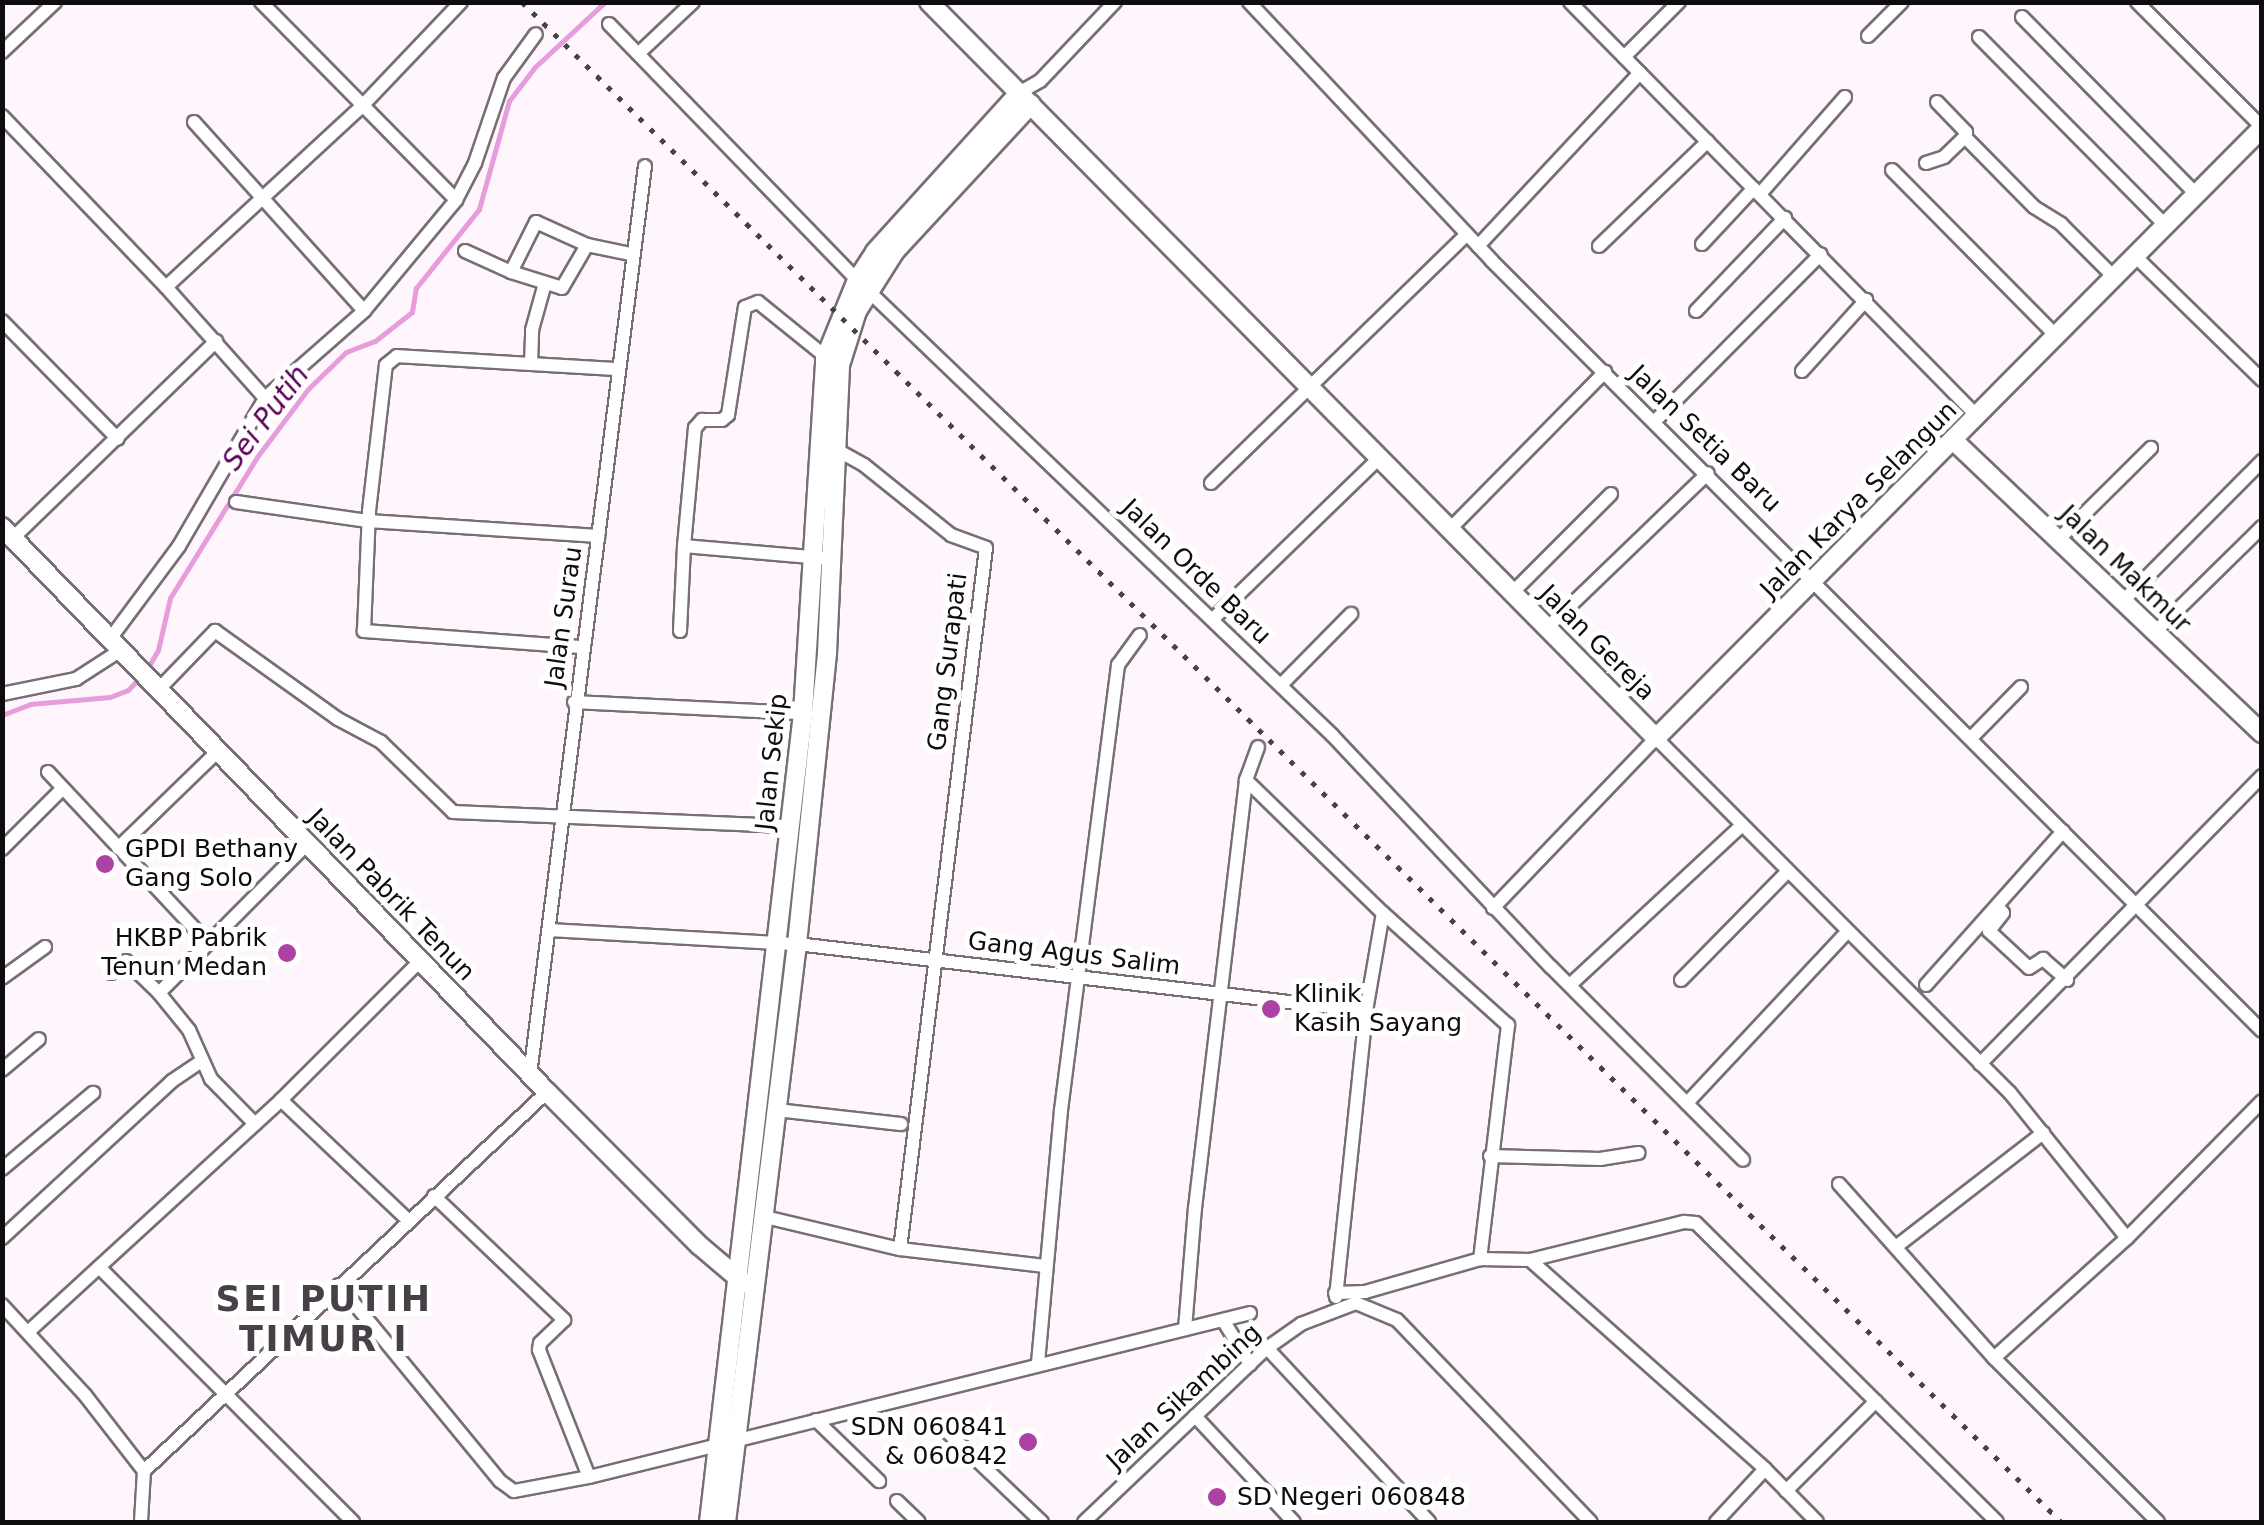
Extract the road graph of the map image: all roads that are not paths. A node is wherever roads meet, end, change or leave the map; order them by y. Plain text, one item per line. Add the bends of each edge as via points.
1 (54, 2) edge
2 (261, 2) edge
3 (461, 2) edge
4 (693, 2) edge
5 (929, 2) edge
6 (1115, 2) edge
7 (1249, 2) edge
8 (1570, 2) edge
9 (1679, 2) edge
10 (1902, 2) edge
11 (2137, 2) edge
12 (2022, 17) dead end
13 (609, 24) dead end
14 (536, 34) dead end
15 (1868, 36) dead end
16 (1979, 37) dead end
17 (2, 52) edge
18 (638, 54) junction
19 (1624, 57) junction
20 (1640, 74) junction
21 (1845, 97) dead end
22 (1025, 99) junction
23 (1937, 102) dead end
24 (362, 105) junction
25 (2, 116) edge
26 (194, 122) dead end
27 (2262, 127) edge
28 (1965, 137) junction
29 (1708, 141) junction
30 (1926, 163) dead end
31 (645, 166) dead end
32 (1892, 170) dead end
33 (1757, 191) junction
34 (2198, 194) junction
35 (264, 198) junction
36 (456, 200) junction
37 (1785, 218) junction
38 (2166, 227) junction
39 (1467, 234) junction
40 (1702, 244) dead end
41 (587, 245) junction
42 (1478, 246) junction
43 (1600, 246) dead end
44 (465, 251) dead end
45 (631, 254) junction
46 (1820, 254) junction
47 (2136, 258) junction
48 (511, 272) junction
49 (2115, 278) junction
50 (545, 282) junction
51 (863, 285) junction
52 (166, 287) junction
53 (1866, 300) junction
54 (364, 311) junction
55 (1696, 311) dead end
56 (2, 322) edge
57 (2058, 337) junction
58 (216, 341) junction
59 (832, 362) junction
60 (531, 364) junction
61 (618, 369) junction
62 (1802, 371) dead end
63 (1605, 372) junction
64 (2262, 380) edge
65 (1310, 389) junction
66 (265, 398) junction
67 (1977, 416) junction
68 (1655, 421) junction
69 (118, 439) junction
70 (1954, 440) junction
71 (2150, 448) dead end
72 (837, 450) junction
73 (1379, 458) junction
74 (2262, 461) edge
75 (1708, 473) junction
76 (1211, 483) dead end
77 (1612, 494) dead end
78 (236, 502) dead end
79 (368, 521) junction
80 (2262, 526) edge
81 (1450, 528) junction
82 (8, 532) edge
83 (599, 536) junction
84 (2058, 540) junction
85 (684, 546) junction
86 (824, 558) junction
87 (1816, 580) junction
88 (1512, 593) junction
89 (2122, 602) junction
90 (1350, 614) dead end
91 (1214, 619) junction
92 (1548, 628) junction
93 (680, 631) dead end
94 (2155, 632) junction
95 (1140, 635) dead end
96 (581, 647) junction
97 (120, 649) junction
98 (154, 684) junction
99 (1280, 685) junction
100 (2022, 687) dead end
101 (2, 694) edge
102 (574, 702) junction
103 (803, 713) junction
104 (2262, 733) edge
105 (1972, 737) junction
106 (1656, 738) junction
107 (1258, 747) dead end
108 (218, 751) junction
109 (48, 772) dead end
110 (2262, 776) edge
111 (1246, 780) junction
112 (62, 788) junction
113 (562, 818) junction
114 (791, 826) junction
115 (1741, 826) junction
116 (2063, 830) junction
117 (307, 844) junction
118 (118, 848) junction
119 (2, 849) edge
120 (1787, 872) junction
121 (1998, 906) junction
122 (2138, 906) junction
123 (1493, 908) junction
124 (1383, 913) junction
125 (551, 930) junction
126 (1846, 932) junction
127 (207, 942) junction
128 (778, 942) junction
129 (797, 944) junction
130 (45, 948) dead end
131 (933, 960) junction
132 (418, 962) junction
133 (111, 973) dead end
134 (1078, 975) junction
135 (2, 978) edge
136 (1681, 980) dead end
137 (2066, 980) junction
138 (1570, 985) junction
139 (1926, 985) dead end
140 (158, 993) junction
141 (1220, 994) junction
142 (1366, 1011) junction
143 (2262, 1031) edge
144 (39, 1039) dead end
145 (202, 1061) junction
146 (1980, 1064) junction
147 (2, 1070) edge
148 (530, 1075) junction
149 (547, 1092) junction
150 (93, 1093) dead end
151 (282, 1100) junction
152 (2262, 1100) edge
153 (1688, 1103) junction
154 (776, 1110) junction
155 (255, 1124) junction
156 (901, 1124) dead end
157 (2043, 1133) junction
158 (1638, 1153) dead end
159 (1490, 1156) junction
160 (1743, 1160) dead end
161 (2, 1169) edge
162 (1839, 1184) dead end
163 (434, 1196) junction
164 (761, 1216) junction
165 (408, 1220) junction
166 (2, 1238) edge
167 (2127, 1238) junction
168 (1897, 1246) junction
169 (900, 1249) junction
170 (1480, 1259) junction
171 (1530, 1260) junction
172 (1044, 1266) junction
173 (99, 1267) junction
174 (744, 1284) junction
175 (339, 1286) junction
176 (1335, 1293) junction
177 (1336, 1310) junction
178 (5, 1312) edge
179 (1250, 1313) dead end
180 (1223, 1320) junction
181 (1185, 1329) junction
182 (28, 1332) junction
183 (1267, 1348) junction
184 (1994, 1358) junction
185 (1038, 1363) junction
186 (1250, 1364) junction
187 (225, 1394) junction
188 (1876, 1402) junction
189 (1196, 1416) junction
190 (816, 1420) junction
191 (940, 1425) dead end
192 (726, 1442) junction
193 (1765, 1470) junction
194 (144, 1471) junction
195 (589, 1478) junction
196 (879, 1482) dead end
197 (1786, 1491) junction
198 (897, 1501) dead end
199 (1096, 1510) junction
200 (141, 1522) edge
201 (353, 1522) edge
202 (709, 1522) edge
203 (726, 1522) edge
204 (918, 1522) edge
205 (1042, 1522) edge
206 (1084, 1522) edge
207 (1108, 1522) edge
208 (1294, 1522) edge
209 (1430, 1522) edge
210 (1591, 1522) edge
211 (1716, 1522) edge
212 (1818, 1522) edge
213 (1997, 1522) edge
214 (2158, 1522) edge

1 - 17 street
2 - 24 street
3 - 24 street
4 - 18 street
5 - 22 street, Jalan Gereja
6 - 22 street, Jalan Sekip
7 - 39 street, Jalan Setia Baru
8 - 19 street
9 - 19 street
10 - 15 street
11 - 27 street
12 - 34 street
13 - 18 street, Jalan Orde Baru
14 - 36 street via 504,78
16 - 38 street
18 - 51 street, Jalan Orde Baru
19 - 20 street
20 - 29 street
20 - 42 street
21 - 33 street
22 - 51 street, Jalan Sekip via 875,252
22 - 65 street, Jalan Gereja
23 - 28 street
24 - 35 street
24 - 36 street
25 - 52 street
26 - 35 street
27 - 34 street, Jalan Karya Selangun
28 - 30 street
28 - 49 street
29 - 33 street
29 - 43 street
31 - 45 street, Jalan Surau
32 - 57 street
33 - 37 street
33 - 40 street
34 - 38 street, Jalan Karya Selangun
35 - 52 street
35 - 54 street
36 - 54 street
37 - 46 street
37 - 55 street
38 - 47 street, Jalan Karya Selangun
39 - 42 street, Jalan Setia Baru
39 - 65 street
41 - 45 street
41 - 48 street via 536,222
41 - 50 street via 566,286
42 - 63 street, Jalan Setia Baru
44 - 48 street
45 - 61 street, Jalan Surau
46 - 53 street
46 - 68 street
47 - 49 street, Jalan Karya Selangun
47 - 64 street
48 - 50 street
49 - 57 street, Jalan Karya Selangun
50 - 60 street
51 - 59 street, Jalan Sekip
51 - 91 street, Jalan Orde Baru
52 - 58 street
53 - 62 street
53 - 67 street
54 - 66 street
56 - 69 street
57 - 67 street, Jalan Karya Selangun
58 - 66 street
58 - 69 street
59 - 72 street, Jalan Sekip
59 - 85 street via 758,302 744,307 728,415 695,428
59 - 86 street, Jalan Sekip
60 - 61 street
60 - 79 street via 396,356 388,361
61 - 83 street, Jalan Surau
63 - 68 street, Jalan Setia Baru
63 - 81 street
65 - 73 street, Jalan Gereja
65 - 76 street
66 - 97 street
67 - 70 street, Jalan Karya Selangun
68 - 75 street, Jalan Setia Baru
69 - 82 street
70 - 84 street, Jalan Makmur
70 - 87 street, Jalan Karya Selangun
71 - 84 street
72 - 86 street, Jalan Sekip
72 - 131 street, Gang Surapati via 951,534 986,548
73 - 81 street, Jalan Gereja
73 - 91 street
74 - 89 street
75 - 87 street, Jalan Setia Baru
75 - 92 street
77 - 88 street
78 - 79 street
79 - 83 street
79 - 96 street via 362,627 369,635
80 - 94 street
81 - 88 street, Jalan Gereja
82 - 97 street, Jalan Pabrik Tenun
83 - 96 street, Jalan Surau
84 - 89 street, Jalan Makmur
85 - 86 street
85 - 93 street
86 - 103 street, Jalan Sekip
86 - 129 street, Jalan Sekip
87 - 105 street, Jalan Setia Baru
87 - 106 street, Jalan Karya Selangun
88 - 92 street, Jalan Gereja
89 - 94 street, Jalan Makmur
90 - 99 street
91 - 99 street, Jalan Orde Baru
92 - 106 street, Jalan Gereja
94 - 104 street, Jalan Makmur
95 - 134 street via 1118,665
96 - 102 street, Jalan Surau
97 - 98 street, Jalan Pabrik Tenun
97 - 101 street via 76,679
98 - 108 street, Jalan Pabrik Tenun
98 - 113 street via 215,631 381,742 453,812
99 - 123 street, Jalan Orde Baru
100 - 105 street
102 - 103 street
102 - 113 street, Jalan Surau
103 - 114 street, Jalan Sekip
105 - 116 street, Jalan Setia Baru
106 - 115 street, Jalan Gereja
106 - 123 street, Jalan Karya Selangun
107 - 111 street
108 - 117 street, Jalan Pabrik Tenun
108 - 118 street
109 - 112 street
110 - 122 street
111 - 124 street
111 - 141 street
112 - 118 street
112 - 119 street
113 - 114 street
113 - 125 street, Jalan Surau
114 - 128 street, Jalan Sekip
115 - 120 street, Jalan Gereja
115 - 138 street
116 - 121 street
116 - 122 street, Jalan Setia Baru
117 - 127 street
117 - 132 street, Jalan Pabrik Tenun
118 - 127 street
120 - 126 street, Jalan Gereja
120 - 136 street
121 - 137 street via 2003,913 1989,931 2028,968 2042,959
121 - 139 street
122 - 137 street
122 - 143 street, Jalan Setia Baru
123 - 138 street, Jalan Orde Baru
124 - 142 street
124 - 159 street via 1508,1024
125 - 128 street, Gang Agus Salim
125 - 148 street, Jalan Surau
126 - 146 street, Jalan Gereja
126 - 153 street
127 - 140 street
128 - 129 street, Gang Agus Salim
128 - 174 street, Jalan Sekip
129 - 131 street, Gang Agus Salim
129 - 154 street, Jalan Sekip
130 - 135 street
131 - 134 street, Gang Agus Salim
131 - 169 street
132 - 148 street, Jalan Pabrik Tenun
132 - 151 street
133 - 140 street via 126,961
134 - 141 street, Gang Agus Salim
134 - 172 street
137 - 146 street
138 - 153 street, Jalan Orde Baru
140 - 145 street via 189,1030
141 - 142 street, Gang Agus Salim
141 - 181 street
142 - 176 street
144 - 147 street
145 - 155 street
145 - 166 street
146 - 157 street, Jalan Gereja
148 - 149 street, Jalan Pabrik Tenun
149 - 163 street
149 - 174 street, Jalan Pabrik Tenun
150 - 161 street
151 - 155 street
151 - 165 street
152 - 167 street
153 - 160 street, Jalan Orde Baru
154 - 156 street
154 - 164 street, Jalan Sekip
155 - 173 street
157 - 167 street, Jalan Gereja
157 - 168 street
158 - 159 street via 1600,1159
159 - 170 street
162 - 168 street
163 - 165 street
163 - 195 street via 564,1320 540,1350
164 - 169 street
164 - 174 street, Jalan Sekip
165 - 175 street
167 - 184 street
168 - 184 street
169 - 172 street
170 - 171 street
170 - 176 street via 1365,1292
171 - 188 street via 1684,1222 1701,1228
171 - 193 street
172 - 185 street
173 - 182 street
173 - 187 street
174 - 192 street, Jalan Sekip
175 - 187 street
175 - 195 street via 508,1488
176 - 177 street
177 - 183 street, Jalan Sikambing
177 - 210 street via 1359,1304 1397,1320
178 - 182 street
179 - 180 street
180 - 181 street
180 - 186 street
181 - 185 street
182 - 194 street
183 - 186 street, Jalan Sikambing
183 - 209 street
184 - 214 street
185 - 190 street
186 - 189 street, Jalan Sikambing
187 - 194 street
187 - 201 street
188 - 197 street
188 - 213 street
189 - 199 street, Jalan Sikambing
189 - 208 street
190 - 192 street
190 - 196 street
191 - 205 street
192 - 195 street
192 - 202 street, Jalan Sekip
192 - 203 street, Jalan Sekip
193 - 197 street
193 - 211 street
194 - 200 street
197 - 212 street
198 - 204 street
199 - 206 street, Jalan Sikambing
199 - 207 street

